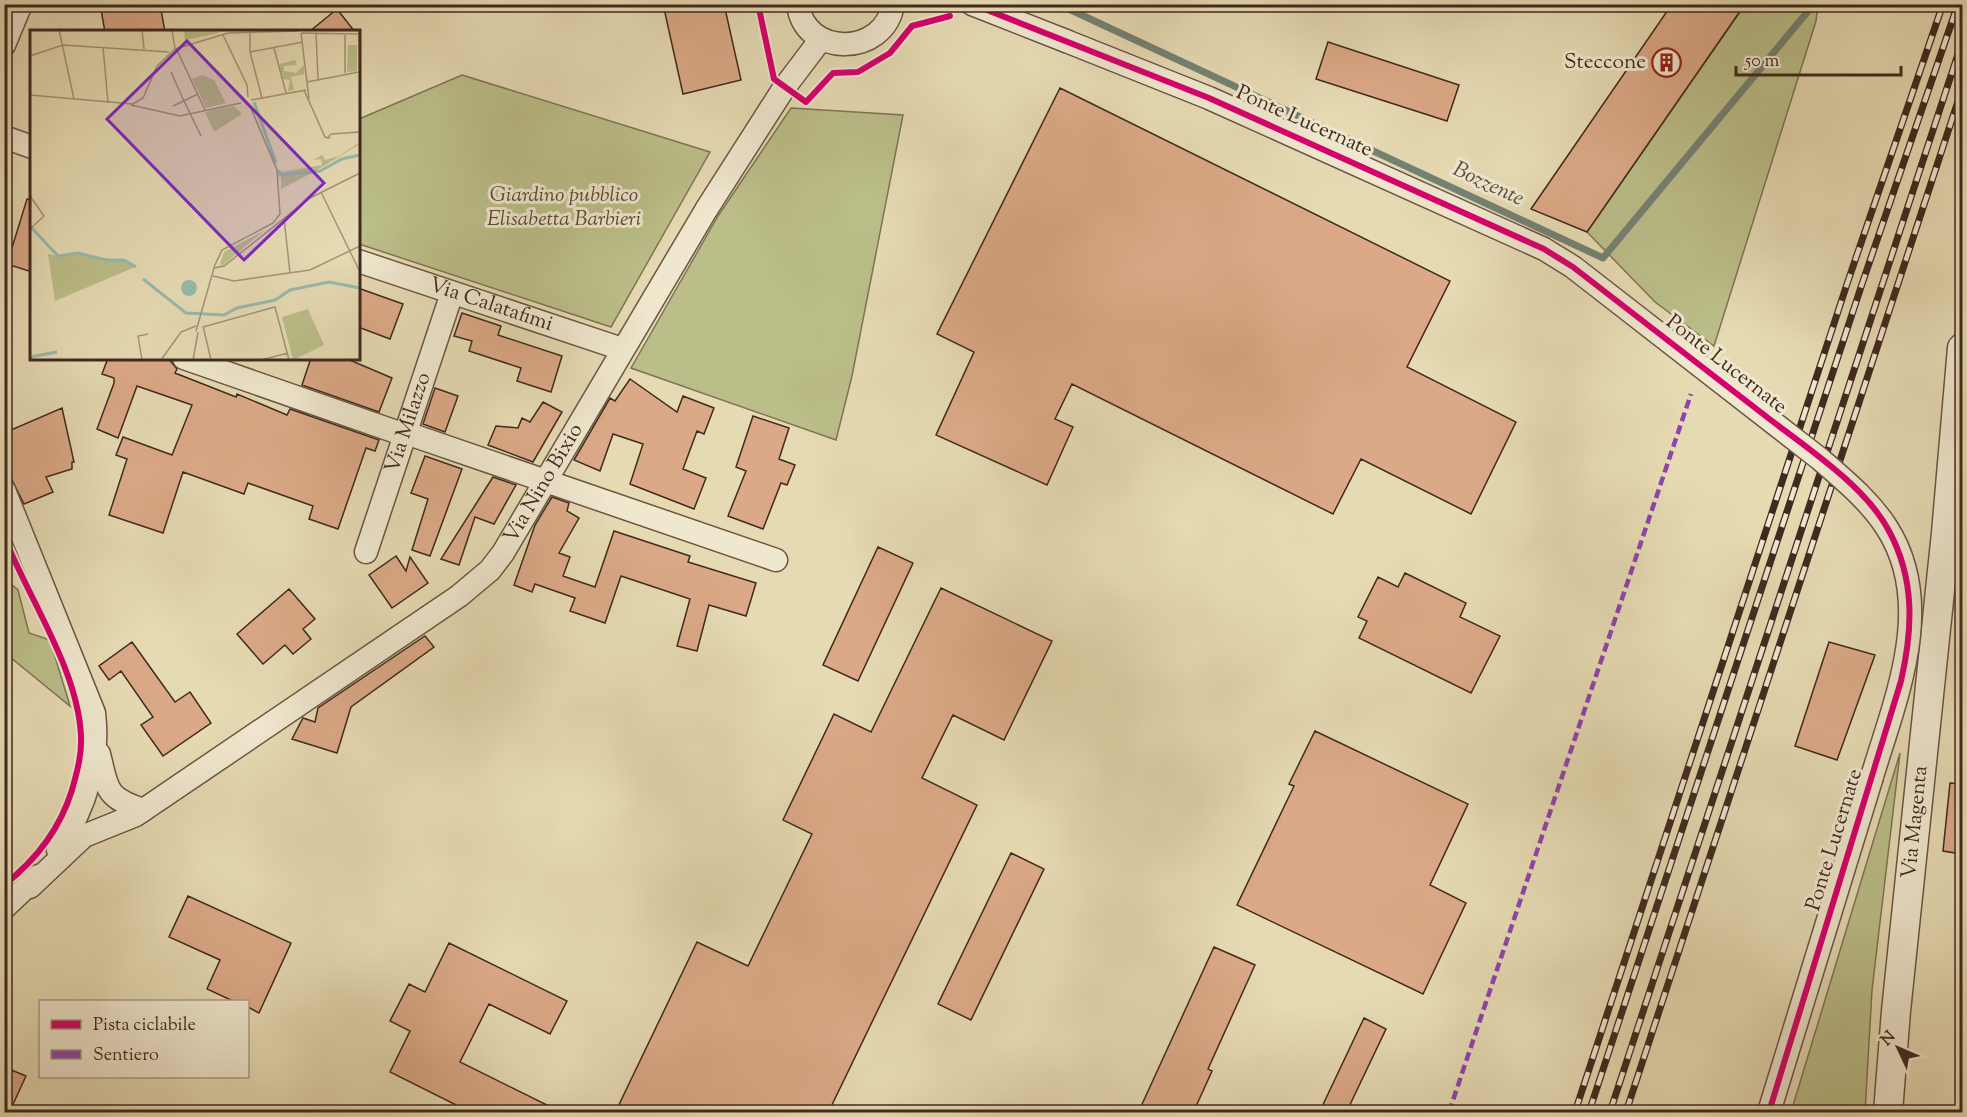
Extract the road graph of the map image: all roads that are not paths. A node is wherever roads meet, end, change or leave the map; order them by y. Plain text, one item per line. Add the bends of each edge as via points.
1 (21, 4) edge
2 (798, 4) edge
3 (893, 4) edge
4 (972, 4) edge
5 (821, 39) junction
6 (4, 45) edge
7 (4, 137) edge
8 (30, 146) edge
9 (360, 262) edge
10 (452, 293) junction
11 (1962, 348) edge
12 (622, 349) junction
13 (190, 360) edge
14 (405, 434) junction
15 (548, 480) junction
16 (4, 490) edge
17 (1954, 536) edge
18 (366, 552) dead end
19 (776, 560) dead end
20 (96, 744) junction
21 (143, 810) junction
22 (30, 886) junction
23 (4, 908) edge
24 (1769, 1113) edge
25 (1888, 1113) edge

1 - 6 street
2 - 5 street via 803,21
3 - 5 street via 885,25 863,42 834,45
4 - 24 street, Ponte Lucernate, bridge via 1209,98 1544,249 1820,459 1869,503 1888,529 1905,572 1909,645
5 - 12 street, Via Nino Bixio via 784,88
7 - 8 street
9 - 10 street, Via Calatafimi
10 - 12 street, Via Calatafimi
10 - 14 street, Via Milazzo
11 - 17 street, Via Magenta
12 - 15 street, Via Nino Bixio
13 - 14 street
14 - 15 street
14 - 18 street, Via Milazzo
15 - 19 street
15 - 21 street, Via Nino Bixio via 503,553 477,582
16 - 20 street via 94,713
17 - 25 street, Via Magenta via 1896,1011
20 - 21 street via 107,790 119,801
20 - 22 street via 81,810
21 - 22 street, Via Nino Bixio via 84,836
22 - 23 street

